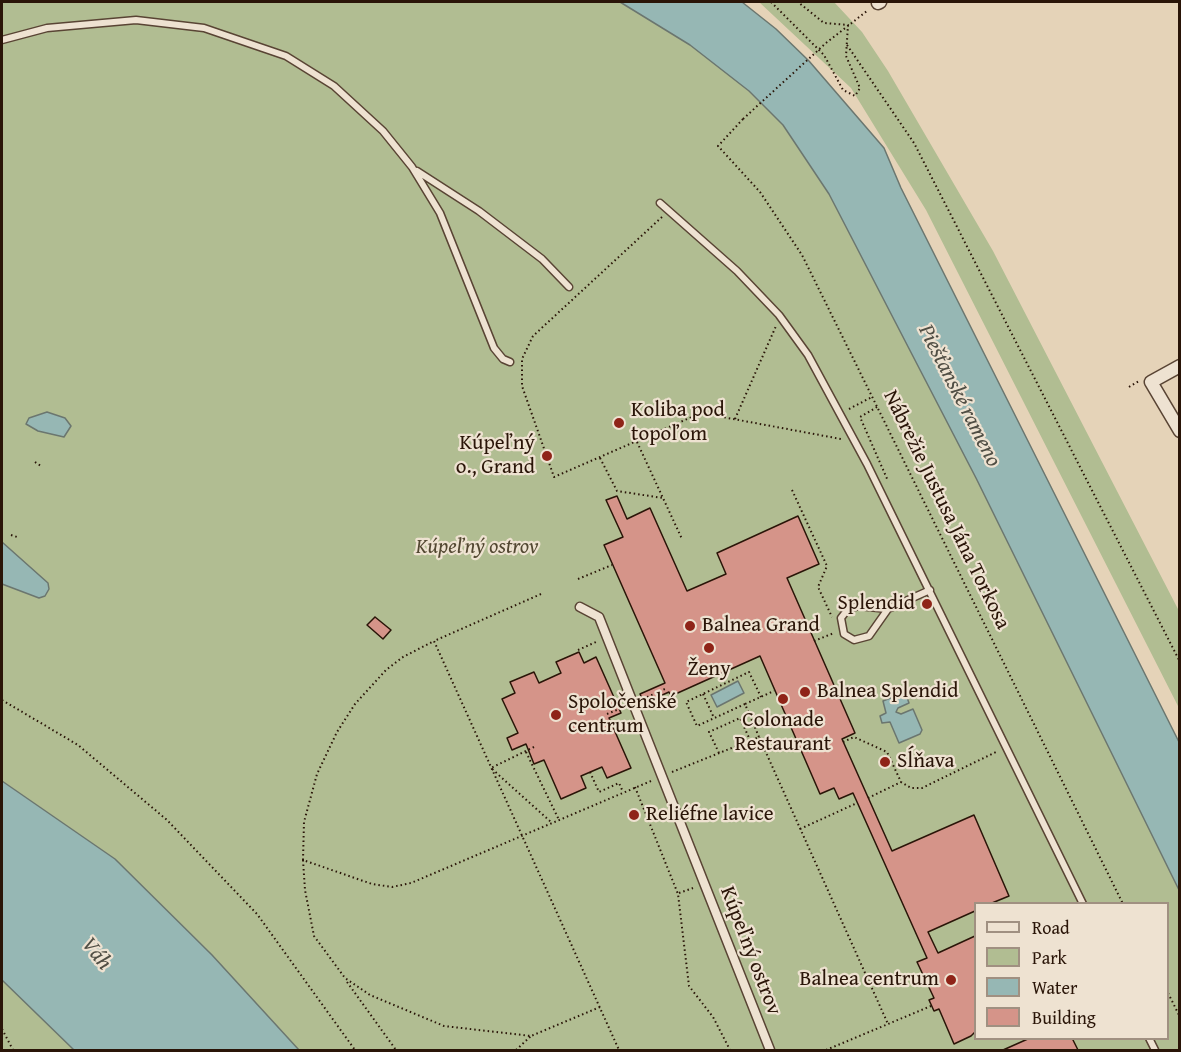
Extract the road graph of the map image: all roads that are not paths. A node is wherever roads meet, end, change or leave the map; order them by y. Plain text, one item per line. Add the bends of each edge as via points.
1 (2, 40) edge
2 (412, 167) junction
3 (660, 203) dead end
4 (569, 287) dead end
5 (510, 362) dead end
6 (1179, 366) edge
7 (1179, 431) edge
8 (930, 590) junction
9 (580, 607) dead end
10 (888, 609) junction
11 (1083, 902) edge
12 (770, 1050) edge

1 - 2 lane via 47,28 136,20 204,28 286,56 334,86 383,131
2 - 4 lane via 542,259
2 - 5 lane via 440,213 495,348
3 - 8 lane via 737,271 779,315 808,355
6 - 7 street via 1151,382
8 - 10 lane
8 - 11 lane
9 - 12 street, Kúpeľný ostrov via 598,617 607,637
10 - 10 lane via 865,639 854,640 840,630 841,618 853,607

